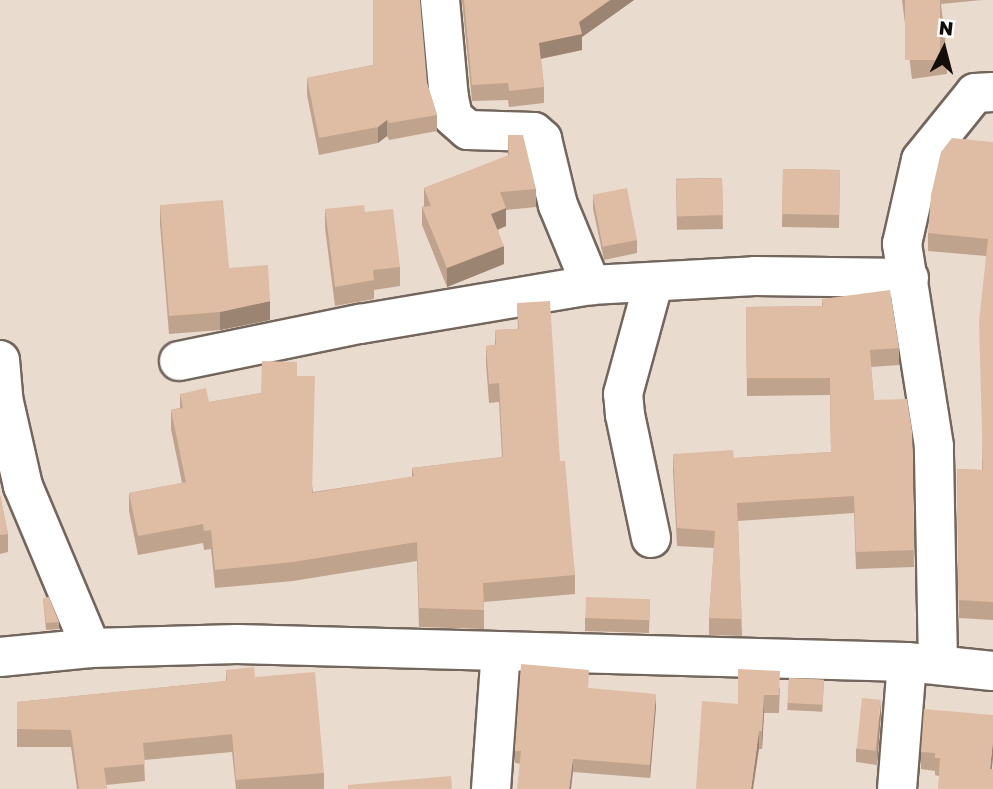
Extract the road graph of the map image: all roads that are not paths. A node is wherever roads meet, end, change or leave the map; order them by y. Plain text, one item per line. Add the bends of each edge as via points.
1 (440, 0) edge
2 (993, 92) edge
3 (909, 278) junction
4 (653, 284) junction
5 (590, 285) junction
6 (0, 360) edge
7 (179, 361) dead end
8 (651, 538) dead end
9 (91, 648) junction
10 (500, 651) junction
11 (0, 657) edge
12 (922, 663) junction
13 (993, 671) edge
14 (491, 789) edge
15 (897, 789) edge

1 - 5 street via 453,117 468,130 534,132 542,139 558,205
2 - 3 street via 975,93 921,160 902,244
3 - 4 street via 755,276
3 - 12 street via 934,446
4 - 5 street
4 - 8 street via 623,394
5 - 7 street
6 - 9 street via 23,486
9 - 10 street via 237,644
9 - 11 street
10 - 12 street
10 - 14 street
12 - 13 street
12 - 15 street

